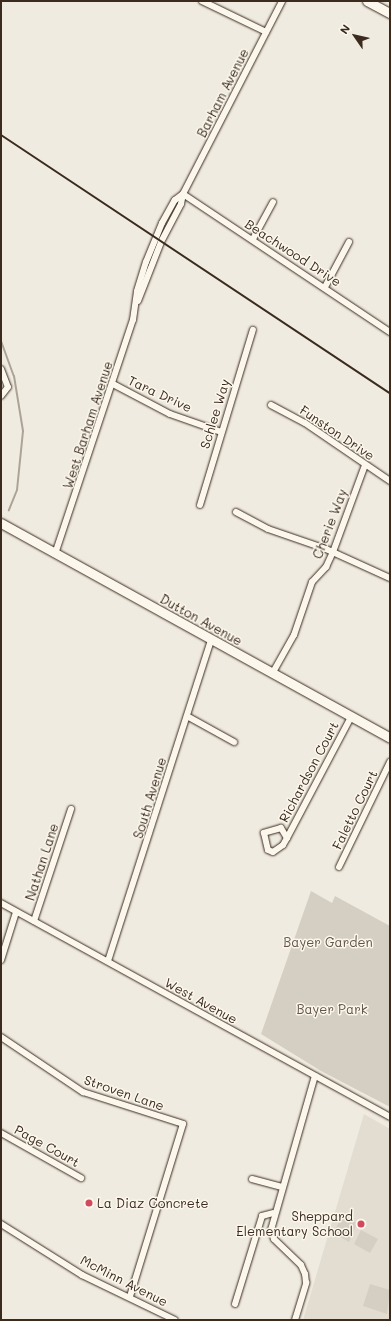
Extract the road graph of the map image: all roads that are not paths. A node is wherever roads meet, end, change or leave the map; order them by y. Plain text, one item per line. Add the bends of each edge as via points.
1 (202, 1) edge
2 (282, 1) edge
3 (367, 1) edge
4 (390, 13) edge
5 (266, 32) junction
6 (183, 194) junction
7 (273, 202) dead end
8 (162, 223) joint
9 (168, 226) joint
10 (253, 239) junction
11 (349, 242) dead end
12 (326, 287) junction
13 (137, 302) junction
14 (253, 330) dead end
15 (390, 332) edge
16 (1, 369) edge
17 (113, 384) junction
18 (1, 396) edge
19 (271, 406) dead end
20 (221, 432) junction
21 (365, 465) junction
22 (390, 481) edge
23 (200, 505) dead end
24 (236, 512) dead end
25 (1, 523) edge
26 (333, 552) junction
27 (55, 554) junction
28 (390, 578) edge
29 (211, 640) junction
30 (272, 674) junction
31 (187, 716) junction
32 (351, 717) junction
33 (390, 738) edge
34 (234, 742) dead end
35 (390, 762) edge
36 (71, 809) dead end
37 (287, 838) dead end
38 (339, 867) dead end
39 (1, 903) edge
40 (16, 912) junction
41 (34, 921) junction
42 (1, 960) edge
43 (108, 961) junction
44 (1, 1037) edge
45 (315, 1076) junction
46 (390, 1117) edge
47 (1, 1133) edge
48 (81, 1178) dead end
49 (252, 1179) dead end
50 (281, 1187) junction
51 (273, 1213) junction
52 (1, 1224) edge
53 (130, 1296) junction
54 (235, 1304) dead end
55 (175, 1320) edge
56 (295, 1320) edge

1 - 5 street
2 - 5 street, Barham Avenue
3 - 4 main road
5 - 6 street, Barham Avenue
6 - 8 street, Barham Avenue via 175,200
6 - 9 street, Barham Avenue via 181,204
6 - 10 street, Beachwood Drive
7 - 10 street
8 - 13 street, West Barham Avenue via 146,262 137,291
9 - 13 street, West Barham Avenue
10 - 12 street, Beachwood Drive
11 - 12 street
12 - 15 street, Beachwood Drive
13 - 17 street, West Barham Avenue
14 - 20 street, Schlee Way
16 - 18 street via 8,388
17 - 20 street, Tara Drive via 170,414
17 - 27 street, West Barham Avenue
19 - 21 street, Funston Drive via 305,423
20 - 23 street, Schlee Way
21 - 22 street, Funston Drive
21 - 26 street, Cherie Way
24 - 26 street via 268,529
25 - 27 main road, Dutton Avenue
26 - 28 street
26 - 30 street, Cherie Way via 326,567 312,582 294,635
27 - 29 main road, Dutton Avenue
29 - 30 main road, Dutton Avenue
29 - 31 street, South Avenue
30 - 32 main road, Dutton Avenue
31 - 34 street
31 - 43 street, South Avenue
32 - 33 main road, Dutton Avenue
32 - 37 street, Richardson Court
35 - 38 street, Faletto Court
36 - 41 street, Nathan Lane
39 - 40 street, West Avenue
40 - 41 street, West Avenue
40 - 42 street
41 - 43 street, West Avenue
43 - 45 street, West Avenue
44 - 53 street, Stroven Lane via 83,1092 183,1124
45 - 46 street, West Avenue
45 - 50 street
47 - 48 street, Page Court
49 - 50 street
50 - 51 street
51 - 54 street via 262,1216
51 - 56 street via 270,1230 274,1239 301,1265 305,1274 306,1283
52 - 53 street, McMinn Avenue via 82,1275
53 - 55 street, McMinn Avenue

